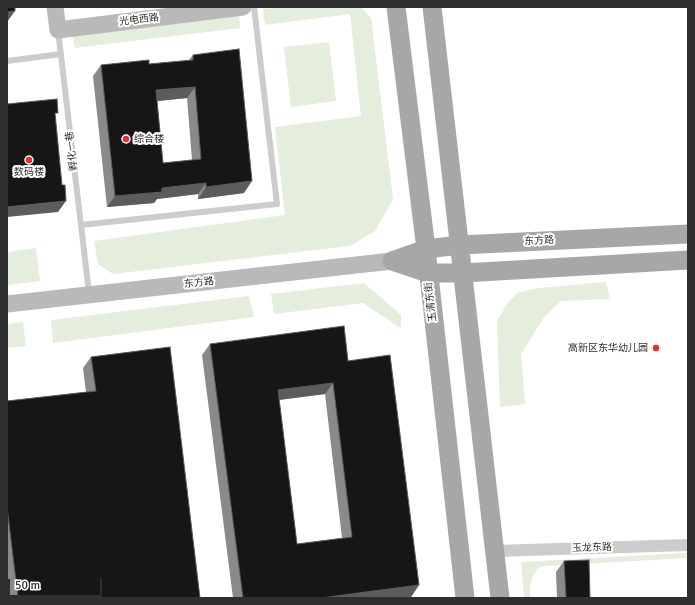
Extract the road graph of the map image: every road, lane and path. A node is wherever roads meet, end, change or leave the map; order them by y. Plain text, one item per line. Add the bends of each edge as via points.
1 (55, 7) edge
2 (243, 7) edge
3 (254, 7) edge
4 (396, 7) edge
5 (432, 7) edge
6 (58, 30) junction
7 (60, 54) junction
8 (7, 61) edge
9 (81, 225) junction
10 (688, 234) edge
11 (460, 245) junction
12 (426, 249) junction
13 (688, 260) edge
14 (392, 262) junction
15 (428, 273) junction
16 (463, 273) junction
17 (89, 295) junction
18 (7, 304) edge
19 (688, 545) edge
20 (495, 551) junction
21 (465, 598) edge
22 (500, 598) edge

1 - 6 street, 孵化一巷
2 - 6 street, 光电西路
3 - 9 lane via 277,204
4 - 12 main road, 玉清东街
5 - 11 main road
6 - 7 lane, 孵化一巷
7 - 8 lane
7 - 9 lane, 孵化一巷
9 - 17 lane, 孵化一巷
10 - 11 main road, 东方路
11 - 12 main road, 东方路
11 - 16 main road
12 - 14 main road, 东方路
12 - 15 main road, 玉清东街
13 - 16 main road, 东方路
14 - 15 main road, 东方路
14 - 17 street, 东方路
15 - 16 main road, 东方路
15 - 21 main road, 玉清东街
16 - 20 main road
17 - 18 street, 东方路
19 - 20 street, 玉龙东路
20 - 22 main road

